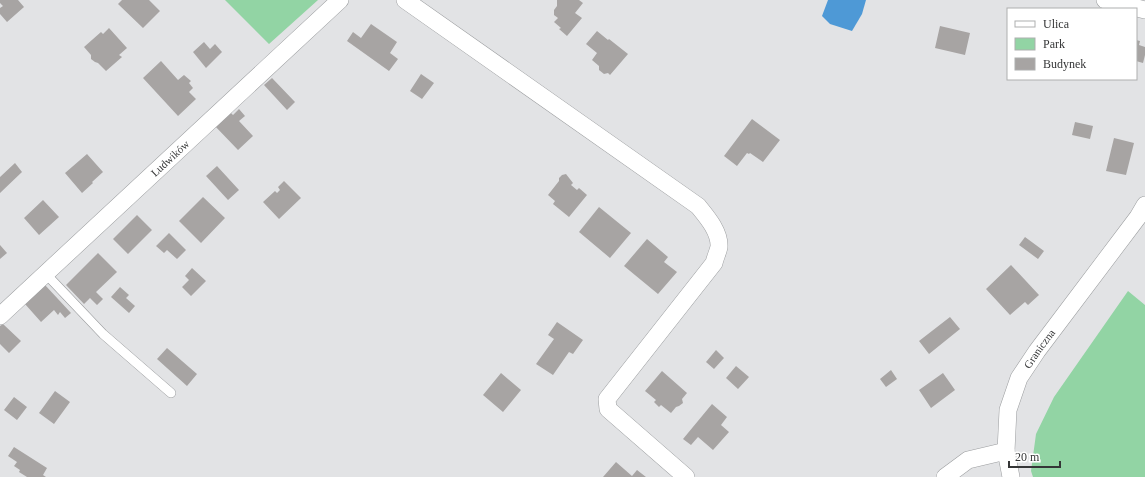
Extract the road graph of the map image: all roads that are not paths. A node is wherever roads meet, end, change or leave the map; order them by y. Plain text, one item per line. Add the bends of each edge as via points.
1 (340, 0) edge
2 (405, 0) edge
3 (1105, 0) edge
4 (1145, 10) edge
5 (1145, 204) edge
6 (46, 274) junction
7 (0, 316) edge
8 (171, 393) dead end
9 (1006, 451) junction
10 (686, 477) edge
11 (944, 477) edge
12 (1011, 477) edge

1 - 6 street, Ludwików
2 - 10 street via 698,206 710,222 719,246 714,263 607,399 608,409
3 - 4 street
5 - 9 street, Graniczna via 1019,378 1008,410
6 - 7 street, Ludwików
6 - 8 lane via 103,334
9 - 11 street via 968,460
9 - 12 street, Graniczna

